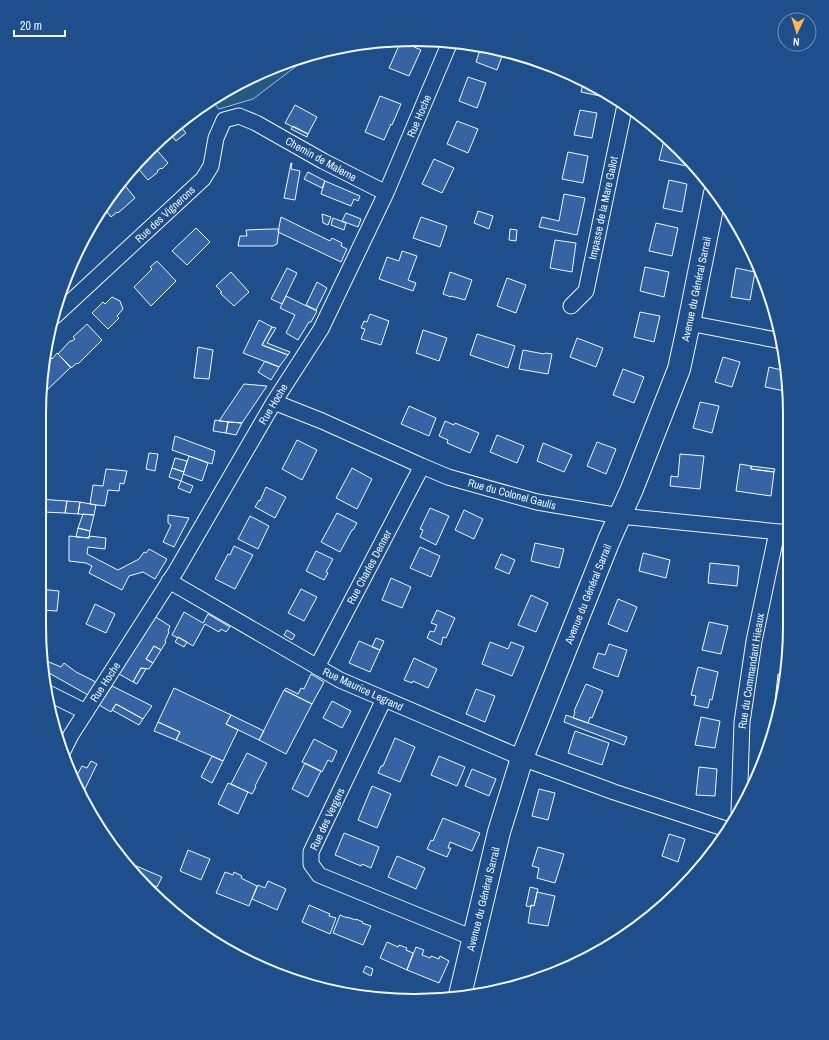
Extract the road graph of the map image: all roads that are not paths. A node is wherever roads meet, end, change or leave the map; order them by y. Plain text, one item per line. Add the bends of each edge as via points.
1 (448, 48) edge
2 (623, 111) edge
3 (256, 123) joint
4 (386, 193) junction
5 (714, 200) edge
6 (571, 306) dead end
7 (62, 310) edge
8 (689, 323) junction
9 (775, 340) edge
10 (274, 402) junction
11 (422, 466) junction
12 (620, 516) junction
13 (783, 532) edge
14 (169, 581) junction
15 (316, 667) junction
16 (53, 695) edge
17 (384, 699) junction
18 (86, 712) junction
19 (66, 745) edge
20 (522, 758) junction
21 (739, 799) edge
22 (722, 828) edge
23 (473, 938) junction
24 (461, 991) edge

1 - 4 street, Rue Hoche
2 - 6 street, Impasse de la Mare Gallot via 586,291
3 - 4 street, Chemin de Malerne
3 - 7 street, Rue des Vignerons via 238,116 224,120 216,138 211,166 203,179
4 - 10 street, Rue Hoche via 321,329
5 - 8 street, Avenue du Général Sarrail
8 - 9 street
8 - 12 street, Avenue du Général Sarrail via 679,369
10 - 11 street, Rue du Colonel Gaulis
10 - 14 street, Rue Hoche
11 - 12 street, Rue du Colonel Gaulis via 537,502
11 - 15 street, Rue Charles Denner
12 - 13 street, Rue du Colonel Gaulis
12 - 20 street, Avenue du Général Sarrail
13 - 21 street, Rue du Commandant Hieaux via 754,641 742,722
14 - 15 street, Rue Maurice Legrand
14 - 18 street, Rue Hoche
15 - 17 street, Rue Maurice Legrand
16 - 18 street
17 - 20 street, Rue Maurice Legrand
17 - 23 street, Rue des Vergers via 311,852 311,864 319,875
18 - 19 street, Rue Hoche
20 - 22 street
20 - 23 street, Avenue du Général Sarrail via 499,832
23 - 24 street, Avenue du Général Sarrail

